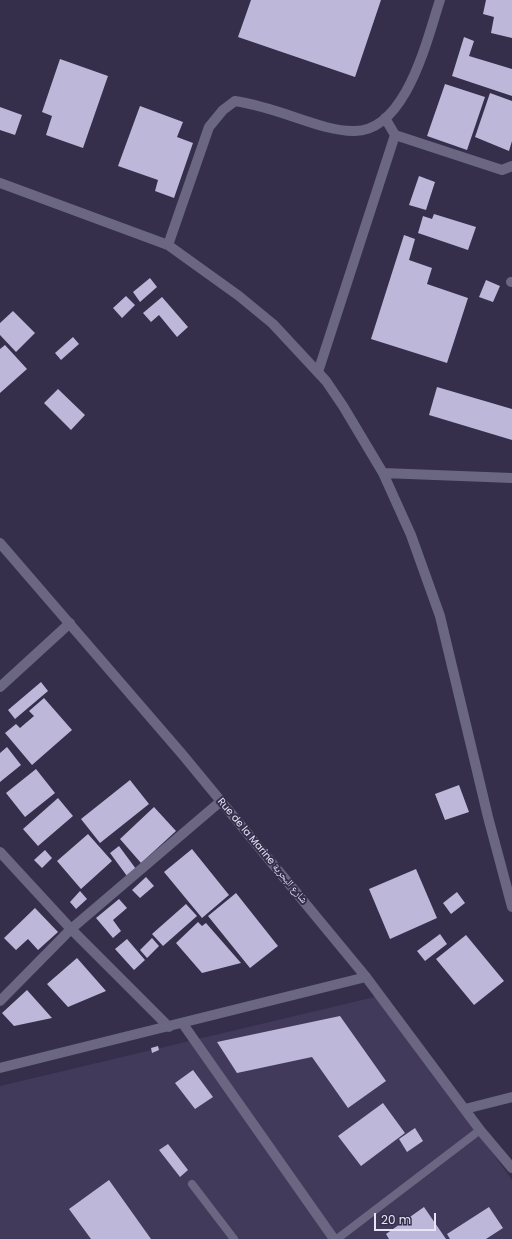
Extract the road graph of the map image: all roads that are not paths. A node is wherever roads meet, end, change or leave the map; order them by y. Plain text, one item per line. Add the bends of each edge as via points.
1 (440, 0) edge
2 (385, 118) junction
3 (395, 134) junction
4 (512, 166) edge
5 (0, 183) edge
6 (168, 245) junction
7 (318, 372) junction
8 (383, 473) junction
9 (512, 478) edge
10 (0, 543) edge
11 (70, 623) junction
12 (0, 687) edge
13 (221, 801) junction
14 (0, 852) edge
15 (512, 907) edge
16 (71, 929) junction
17 (366, 977) junction
18 (0, 1001) edge
19 (183, 1024) junction
20 (168, 1027) junction
21 (0, 1068) edge
22 (512, 1097) edge
23 (465, 1109) junction
24 (480, 1130) junction
25 (512, 1168) edge
26 (192, 1184) dead end
27 (234, 1239) edge
28 (336, 1239) edge

1 - 2 street via 416,75 398,104
2 - 3 street
2 - 6 street via 371,127 354,132 327,127 260,105 235,102 223,110 209,127
3 - 4 street via 502,170
3 - 7 street
5 - 6 street
6 - 7 street via 273,324
7 - 8 street via 343,406
8 - 9 street
8 - 15 street via 411,535 440,616
10 - 11 street, Rue de la Marine شارع البحرية
11 - 12 street
11 - 13 street, Rue de la Marine شارع البحرية
13 - 16 street
13 - 17 street, Rue de la Marine شارع البحرية
14 - 16 street
16 - 18 street
16 - 20 street
17 - 19 street
17 - 23 street, Rue de la Marine شارع البحرية
19 - 20 street
19 - 28 street
20 - 21 street
22 - 23 street
23 - 24 street, Rue de la Marine شارع البحرية
24 - 25 street, Rue de la Marine شارع البحرية
24 - 28 lane
26 - 27 lane

